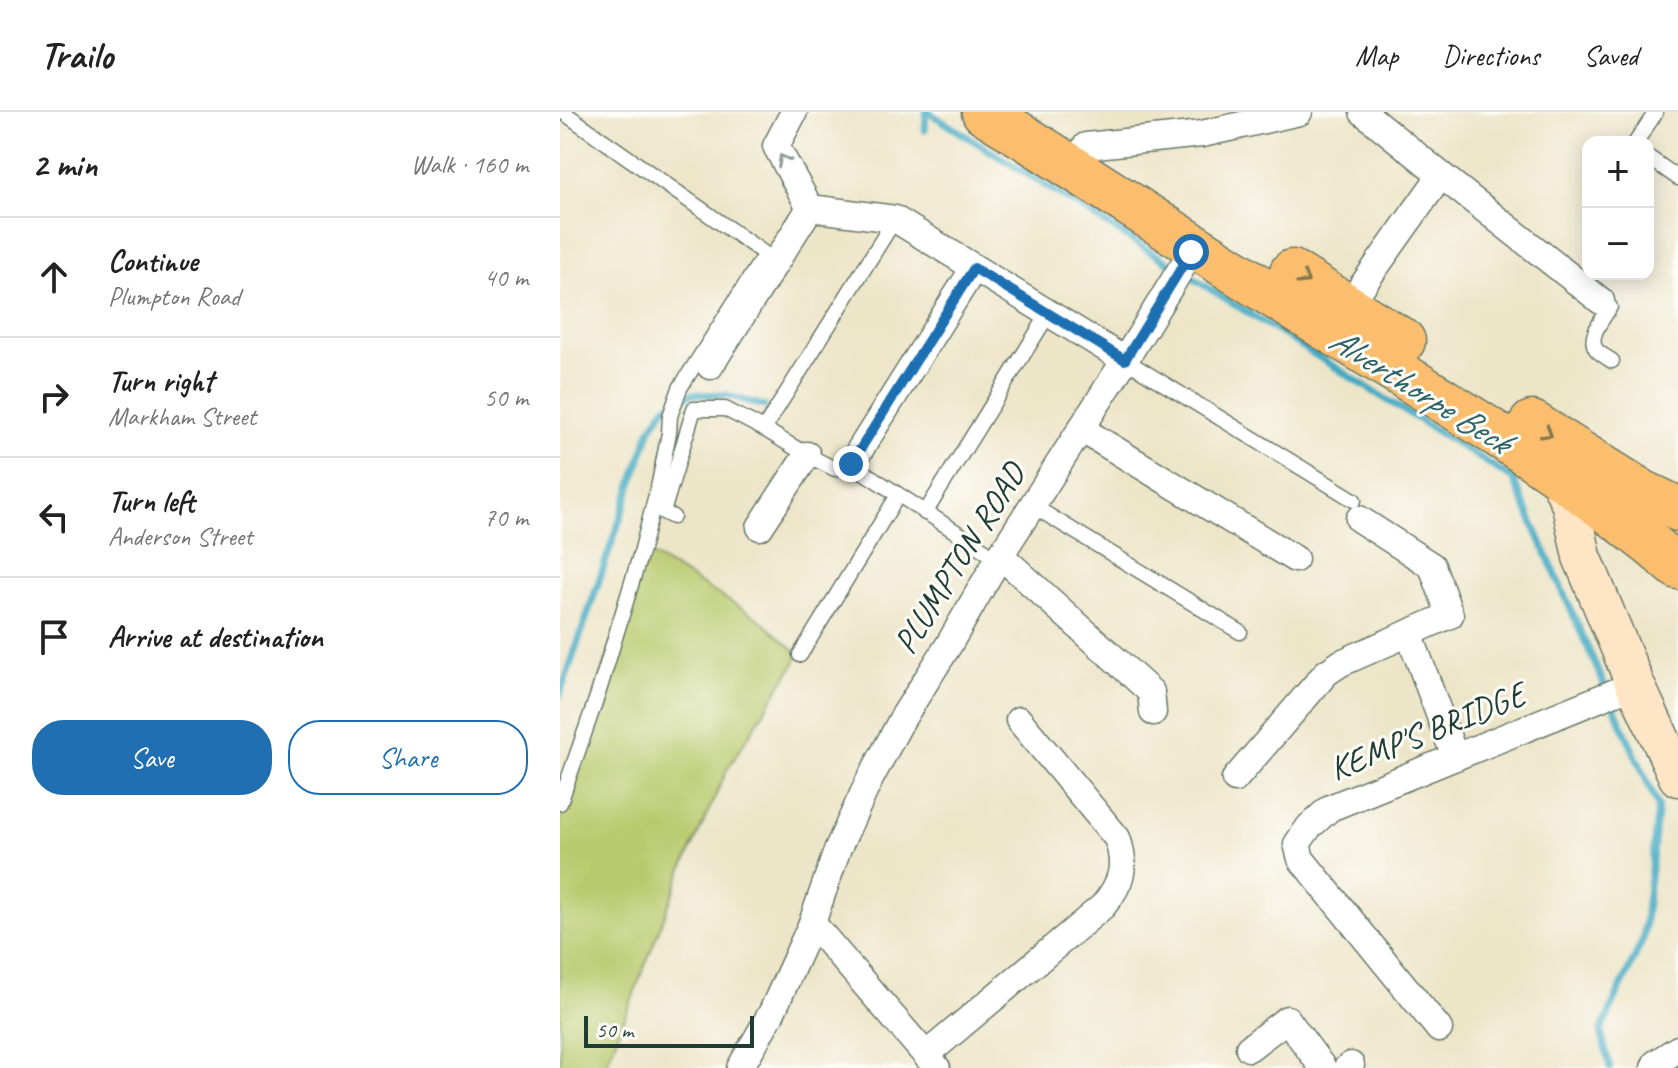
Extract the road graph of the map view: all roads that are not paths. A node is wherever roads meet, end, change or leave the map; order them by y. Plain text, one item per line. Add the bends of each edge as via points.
1 (563, 112) edge
2 (794, 112) edge
3 (984, 112) edge
4 (1029, 112) edge
5 (1299, 112) edge
6 (1363, 112) edge
7 (1656, 112) edge
8 (1640, 136) edge
9 (1080, 157) junction
10 (1654, 161) edge
11 (1441, 175) junction
12 (1678, 178) edge
13 (1165, 195) junction
14 (810, 208) junction
15 (895, 219) junction
16 (1193, 249) junction
17 (974, 268) junction
18 (1601, 301) joint
19 (1348, 306) junction
20 (1049, 313) junction
21 (1125, 360) junction
22 (1612, 361) dead end
23 (710, 366) dead end
24 (764, 429) junction
25 (1081, 429) junction
26 (807, 455) junction
27 (851, 464) junction
28 (1558, 476) junction
29 (898, 495) junction
30 (1033, 506) junction
31 (1357, 510) joint
32 (1653, 510) edge
33 (925, 513) junction
34 (673, 517) dead end
35 (760, 527) dead end
36 (1000, 558) junction
37 (1295, 559) dead end
38 (1587, 567) junction
39 (1678, 567) edge
40 (1240, 632) dead end
41 (1409, 633) junction
42 (800, 655) dead end
43 (1616, 693) junction
44 (1153, 712) dead end
45 (1019, 720) dead end
46 (1455, 757) junction
47 (1678, 777) edge
48 (1235, 779) dead end
49 (560, 803) edge
50 (812, 923) junction
51 (1439, 1029) dead end
52 (1249, 1048) dead end
53 (1678, 1049) edge
54 (931, 1062) edge
55 (740, 1068) edge
56 (1323, 1068) edge
57 (1654, 1068) edge

1 - 49 lane via 765,254 680,388 642,549
14 -> 2 street via 776,146
3 - 9 highway
4 - 9 highway
5 - 9 street
6 - 11 street
7 - 8 lane
9 - 13 highway
9 - 16 highway
10 - 12 lane
11 - 18 street
11 - 19 street
13 - 16 highway
13 -> 19 highway
14 - 15 street
14 - 23 street
15 - 17 street
15 - 24 lane
16 - 21 street, PLUMPTON ROAD
16 - 28 highway via 1421,385
17 - 20 street
17 - 27 street
18 - 22 lane via 1610,307 1594,344
19 -> 32 highway via 1611,473
20 - 21 street
20 - 33 lane
21 - 25 street, PLUMPTON ROAD
21 - 31 lane
24 - 26 lane
24 - 34 lane via 725,409 694,409 663,512
25 - 30 street, PLUMPTON ROAD
25 - 37 street
26 - 27 lane via 835,469
26 - 35 street
27 - 29 lane
28 - 32 highway
28 - 38 street
29 - 33 lane
29 - 42 lane
30 - 36 street, PLUMPTON ROAD
30 - 40 lane
31 - 41 street via 1432,566 1450,615
32 - 38 street via 1597,532
32 - 39 highway
33 - 36 lane
36 - 44 street via 1151,692
36 - 50 street, PLUMPTON ROAD via 869,781
38 - 43 street
41 - 46 street
41 - 48 street via 1326,673
43 - 46 street, KEMP'S BRIDGE
43 - 47 street
45 - 54 street via 1117,838 1123,868 1115,892 1095,914
46 - 51 street, KEMP'S BRIDGE via 1330,808 1297,844 1301,859
50 - 54 street
50 - 55 street, PLUMPTON ROAD
52 - 56 street via 1287,1019
53 - 57 street

